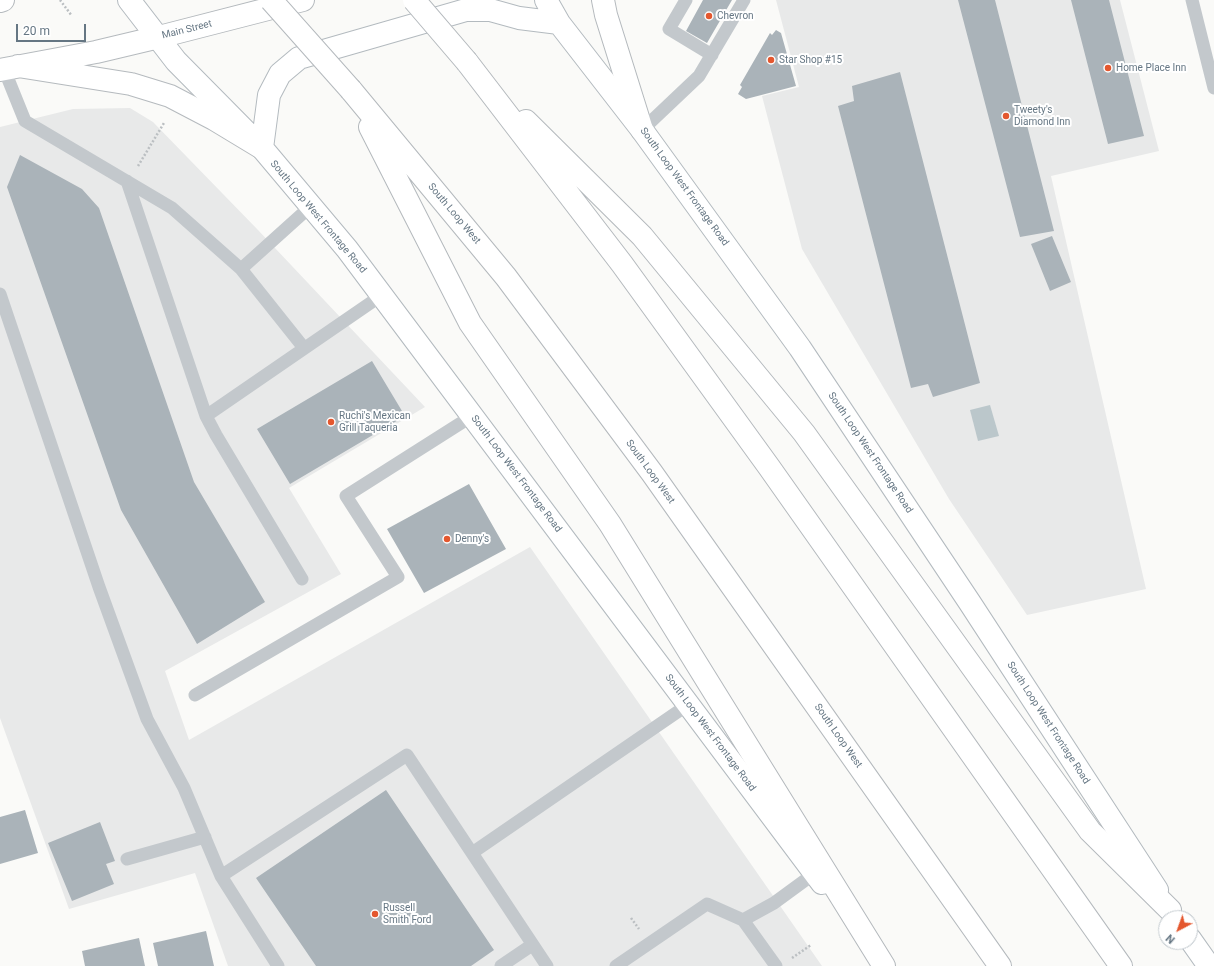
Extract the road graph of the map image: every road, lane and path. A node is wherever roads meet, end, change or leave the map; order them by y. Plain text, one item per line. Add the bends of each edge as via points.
1 (3, 0) edge
2 (60, 0) edge
3 (129, 0) edge
4 (271, 0) edge
5 (303, 0) edge
6 (414, 0) edge
7 (546, 0) edge
8 (603, 0) edge
9 (686, 0) edge
10 (744, 0) edge
11 (1192, 0) edge
12 (0, 1) edge
13 (72, 16) dead end
14 (558, 23) junction
15 (159, 37) junction
16 (712, 55) junction
17 (467, 62) junction
18 (7, 68) edge
19 (1214, 88) edge
20 (351, 90) junction
21 (164, 123) dead end
22 (642, 130) junction
23 (262, 148) junction
24 (127, 181) junction
25 (311, 206) junction
26 (241, 269) junction
27 (0, 294) edge
28 (382, 295) junction
29 (304, 348) junction
30 (206, 416) junction
31 (472, 416) junction
32 (302, 579) dead end
33 (195, 694) dead end
34 (689, 704) junction
35 (204, 837) junction
36 (472, 853) junction
37 (127, 859) dead end
38 (815, 873) junction
39 (221, 876) junction
40 (1168, 910) edge
41 (1169, 910) edge
42 (631, 918) dead end
43 (743, 920) junction
44 (643, 935) dead end
45 (532, 945) junction
46 (811, 945) dead end
47 (1198, 950) edge
48 (782, 963) edge
49 (278, 966) edge
50 (501, 966) edge
51 (547, 966) edge
52 (616, 966) edge
53 (879, 966) edge
54 (884, 966) edge
55 (1000, 966) edge
56 (1121, 966) edge
57 (1209, 966) edge

1 - 12 main road
2 - 13 path
3 - 15 main road, South Loop West Frontage Road
4 - 20 main road, South Loop West, bridge
5 - 15 main road, Main Street
6 - 17 main road, bridge
7 - 14 main road, South Loop West Frontage Road
8 - 22 main road
9 - 16 lane via 669,29
10 - 16 lane
11 - 19 lane
14 - 22 main road, South Loop West Frontage Road
14 - 23 main road via 519,18 490,10 466,10 299,58 280,74 269,95
15 - 18 main road, Main Street via 96,52
15 - 23 main road, South Loop West Frontage Road via 176,61
16 - 22 lane via 700,76
17 - 40 main road via 642,236 804,433 1090,831
17 - 56 main road via 622,264 769,467
18 - 23 main road via 131,84 170,96
18 - 24 lane via 25,121
20 - 54 main road via 470,323 610,524
20 - 55 main road, South Loop West via 506,277 647,466
21 - 24 path via 145,157
22 - 41 main road, South Loop West Frontage Road via 800,348
23 - 25 main road, South Loop West Frontage Road
24 - 26 lane via 172,208
24 - 30 lane
25 - 26 lane
25 - 28 main road, South Loop West Frontage Road
26 - 29 lane
27 - 35 lane via 147,719 184,788
28 - 29 lane
28 - 31 main road, South Loop West Frontage Road
29 - 30 lane
30 - 32 lane
31 - 33 lane via 346,496 398,577
31 - 34 main road, South Loop West Frontage Road
34 - 36 lane
34 - 38 main road, South Loop West Frontage Road
35 - 37 lane
35 - 39 lane
36 - 39 lane via 406,755
36 - 45 lane
38 - 43 lane via 774,903
38 - 53 main road, South Loop West Frontage Road
39 - 49 lane
42 - 44 path
43 - 48 lane
43 - 52 lane via 707,904
45 - 50 lane
45 - 51 lane
46 - 48 path
47 - 57 main road

